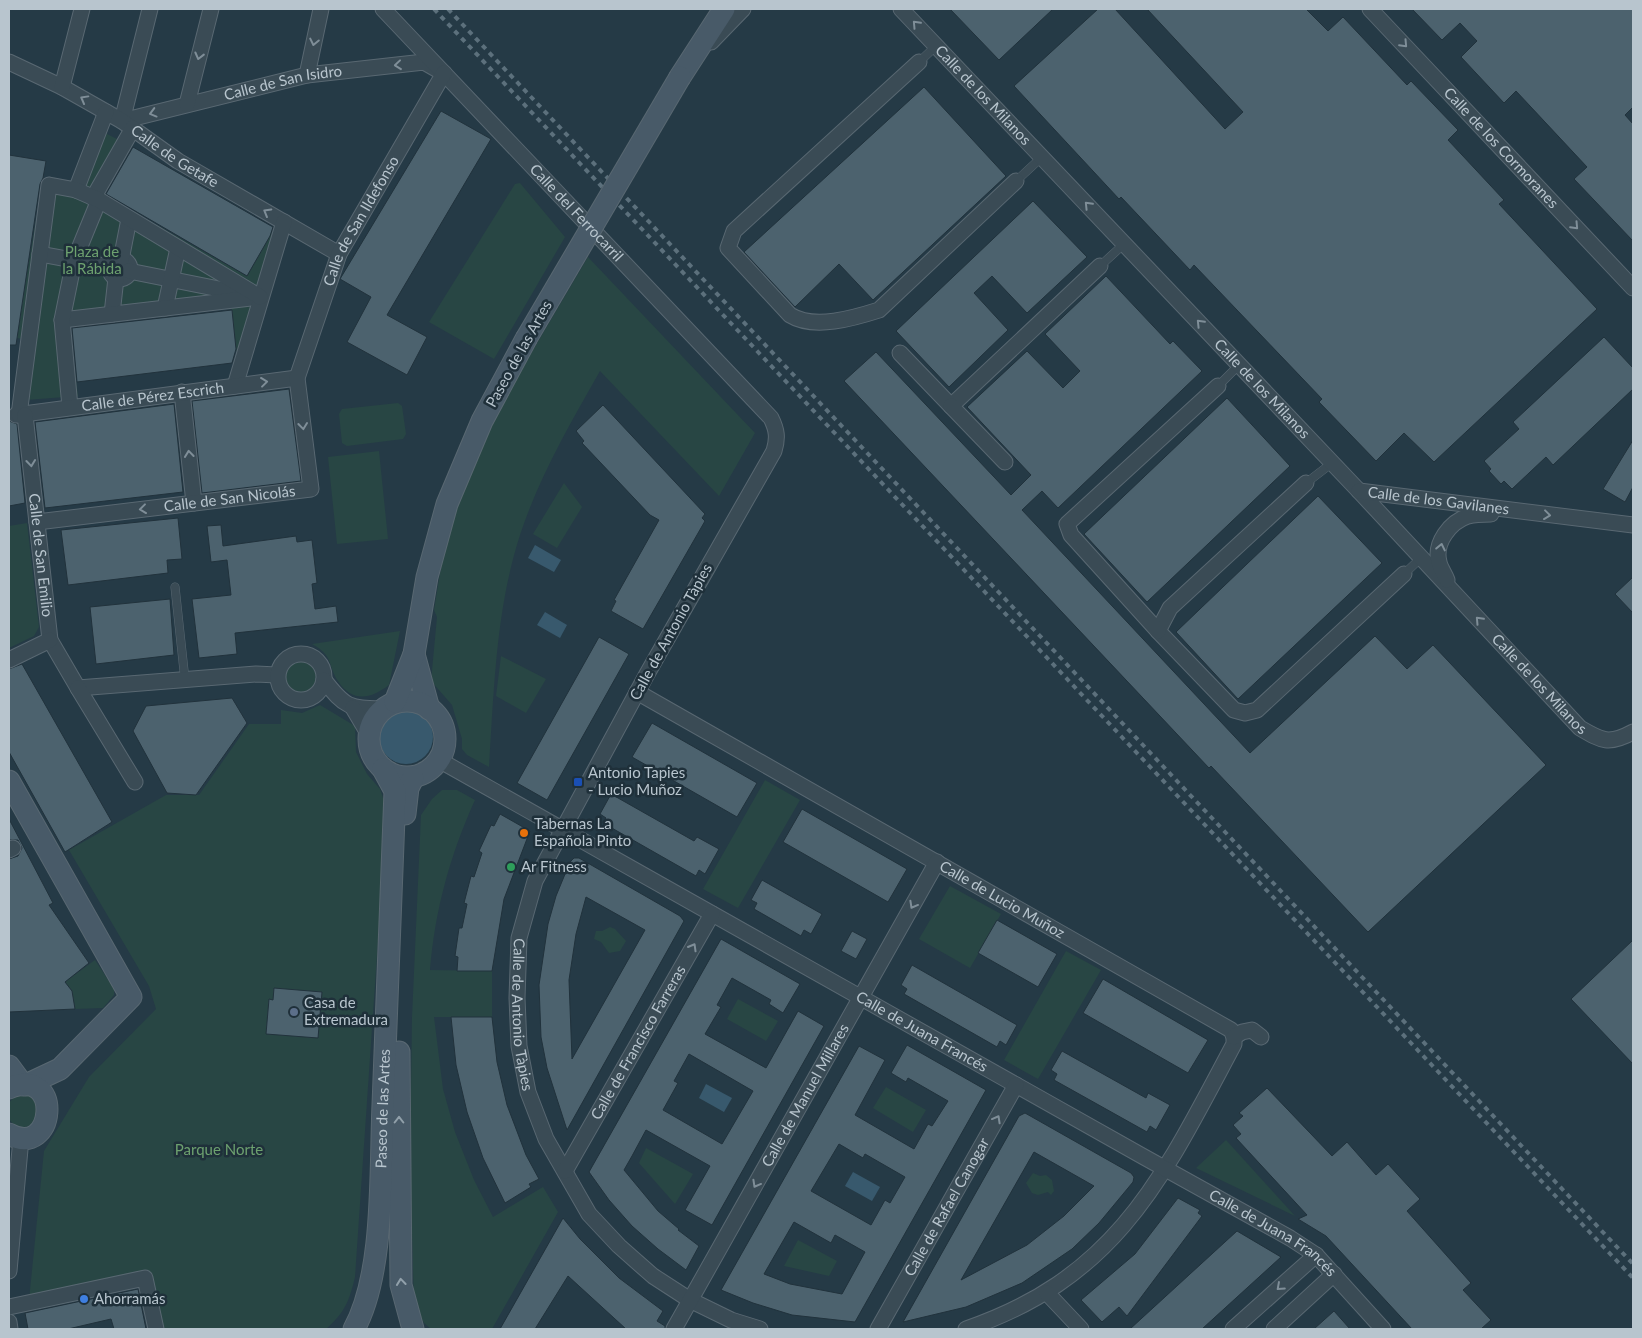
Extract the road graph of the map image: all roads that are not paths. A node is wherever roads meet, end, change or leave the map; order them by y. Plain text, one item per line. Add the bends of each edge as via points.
1 (82, 9) edge
2 (150, 9) edge
3 (211, 9) edge
4 (321, 9) edge
5 (383, 9) edge
6 (724, 9) edge
7 (743, 9) edge
8 (901, 9) edge
9 (1370, 9) edge
10 (936, 46) junction
11 (919, 62) joint
12 (9, 65) edge
13 (685, 69) junction
14 (444, 73) junction
15 (308, 75) junction
16 (62, 88) junction
17 (187, 104) junction
18 (106, 112) junction
19 (128, 124) junction
20 (1042, 157) junction
21 (1016, 181) joint
22 (76, 190) junction
23 (96, 199) junction
24 (129, 218) junction
25 (284, 222) junction
26 (1124, 244) junction
27 (178, 248) junction
28 (40, 254) junction
29 (339, 254) junction
30 (74, 261) junction
31 (1100, 266) joint
32 (119, 269) junction
33 (170, 280) junction
34 (1633, 288) edge
35 (260, 297) junction
36 (165, 308) junction
37 (112, 314) junction
38 (62, 320) junction
39 (900, 353) dead end
40 (1239, 365) junction
41 (297, 378) junction
42 (235, 386) junction
43 (1218, 386) joint
44 (182, 392) junction
45 (951, 406) junction
46 (70, 407) junction
47 (18, 415) edge
48 (770, 418) joint
49 (1005, 462) dead end
50 (1332, 463) junction
51 (1306, 483) joint
52 (1359, 491) junction
53 (194, 503) junction
54 (1516, 511) junction
55 (37, 522) junction
56 (1633, 526) edge
57 (1421, 558) junction
58 (1404, 574) joint
59 (175, 587) dead end
60 (1453, 592) junction
61 (1158, 630) junction
62 (50, 640) junction
63 (414, 654) junction
64 (9, 660) edge
65 (277, 676) junction
66 (185, 680) junction
67 (324, 680) junction
68 (78, 688) junction
69 (637, 692) junction
70 (316, 694) junction
71 (336, 697) junction
72 (390, 706) junction
73 (353, 708) junction
74 (429, 709) junction
75 (1633, 732) edge
76 (369, 735) junction
77 (439, 760) junction
78 (383, 769) junction
79 (413, 778) junction
80 (9, 781) edge
81 (135, 782) dead end
82 (562, 828) junction
83 (937, 862) junction
84 (712, 914) junction
85 (861, 996) junction
86 (1234, 1037) junction
87 (1261, 1037) dead end
88 (9, 1066) edge
89 (60, 1069) junction
90 (1016, 1085) junction
91 (19, 1086) edge
92 (47, 1102) junction
93 (13, 1136) edge
94 (1164, 1169) junction
95 (565, 1171) junction
96 (1316, 1255) junction
97 (9, 1272) edge
98 (1334, 1274) junction
99 (1047, 1293) junction
100 (690, 1300) junction
101 (9, 1307) edge
102 (9, 1322) edge
103 (10, 1329) edge
104 (156, 1329) edge
105 (354, 1329) edge
106 (413, 1329) edge
107 (674, 1329) edge
108 (760, 1329) edge
109 (878, 1329) edge
110 (966, 1329) edge
111 (1081, 1329) edge
112 (1233, 1329) edge
113 (1274, 1329) edge
114 (1383, 1329) edge

1 - 16 street
2 - 19 street
3 -> 17 street
4 -> 15 street
5 - 14 street, Calle del Ferrocarril
6 - 13 main road, Paseo de las Artes
7 - 13 street
10 -> 8 street, Calle de los Milanos
9 -> 34 street, Calle de los Cormoranes
10 - 11 lane
10 - 20 street, Calle de los Milanos
11 - 21 street via 734,231 728,248 790,315 800,321 863,315 879,310
12 - 16 street, Calle de Getafe
13 - 63 main road, Paseo de las Artes, bridge via 526,339 482,421 447,504 426,577
14 -> 15 street, Calle de San Isidro via 424,62
14 - 29 street, Calle de San Ildefonso
14 - 48 street, Calle del Ferrocarril
15 - 17 street, Calle de San Isidro
18 -> 16 street, Calle de Getafe
17 -> 19 street, Calle de San Isidro
18 - 19 street, Calle de Getafe
18 - 22 street
19 - 23 street
25 -> 19 street, Calle de Getafe via 178,161
20 - 21 lane
26 -> 20 street, Calle de los Milanos
22 - 23 street
22 - 28 street, Calle de San Emilio via 49,185
23 - 24 street
23 - 30 street
24 - 27 street
24 - 32 street
25 - 29 street, Calle de Getafe
25 - 35 street
26 - 31 lane
40 -> 26 street, Calle de los Milanos
27 - 33 street
27 - 35 street
28 - 30 street
28 - 47 street, Calle de San Emilio
29 - 41 street, Calle de San Ildefonso
30 - 32 street
30 - 38 street
31 - 45 street
32 - 33 street
32 - 37 street
33 - 35 street
33 - 36 street
35 - 36 street
35 - 42 street
36 - 37 street
37 - 38 street
38 - 46 street
39 - 45 street
40 - 43 lane
40 - 50 street, Calle de los Milanos
42 -> 41 street, Calle de Pérez Escrich
41 -> 53 street, Calle de San Nicolás via 311,489
42 - 44 street, Calle de Pérez Escrich
43 - 61 street via 1067,524 1071,535
44 - 46 street, Calle de Pérez Escrich
53 -> 44 street
45 - 49 street
46 - 47 street, Calle de Pérez Escrich
47 -> 55 street, Calle de San Emilio
48 - 69 street, Calle de Antonio Tàpies via 776,429 774,451
50 - 51 lane
50 - 52 street, Calle de los Milanos
51 - 61 street via 1170,608
52 - 54 street, Calle de los Gavilanes
52 - 57 street, Calle de los Milanos
53 -> 55 street, Calle de San Nicolás
54 -> 56 street, Calle de los Gavilanes
60 -> 54 street, Calle de los Gavilanes via 1439,562 1439,546 1444,534 1469,516
55 - 62 street, Calle de San Emilio
57 - 58 lane
57 - 60 street, Calle de los Milanos
58 - 61 street via 1257,710 1245,714 1234,710
59 - 66 lane
75 -> 60 street, Calle de los Milanos via 1618,740 1599,739 1580,728
62 - 64 street
62 - 68 street, Calle de San Emilio
63 - 72 main road, Paseo de las Artes
63 - 74 main road, Paseo de las Artes
65 - 66 street via 256,674
65 - 67 street via 285,659 302,653 318,661
65 - 70 street via 279,686 292,698 305,699
66 - 68 street
67 - 70 street
67 - 71 street
68 - 81 street, Calle de San Emilio
69 - 82 street, Calle de Antonio Tàpies
69 - 83 street, Calle de Lucio Muñoz
70 - 71 street
71 - 73 street
72 - 73 street
72 - 74 main road via 415,702
72 - 76 main road via 373,722
73 - 76 street
74 - 77 main road via 442,723 445,735
76 - 78 main road via 370,748
77 - 79 main road via 431,769
77 - 82 street, Calle de Juana Francés
78 - 79 main road via 403,778
78 - 105 main road, Paseo de las Artes via 395,791 379,1202 370,1286
106 -> 79 main road, Paseo de las Artes via 401,1285 399,1141 399,994 406,804
80 - 89 main road via 131,997
82 - 84 street, Calle de Juana Francés
82 - 95 street, Calle de Antonio Tàpies via 535,881 519,938 517,998 519,1046 528,1092 546,1139
83 -> 85 street, Calle de Manuel Millares
83 - 86 street, Calle de Lucio Muñoz via 1221,1023
84 - 85 street, Calle de Juana Francés
95 -> 84 street, Calle de Francisco Farreras
85 - 90 street, Calle de Juana Francés
85 -> 100 street, Calle de Manuel Millares
86 - 87 street via 1252,1030
86 - 94 street via 1231,1049
88 - 91 main road
89 - 91 main road
89 - 92 main road
90 - 94 street, Calle de Juana Francés
109 -> 90 street, Calle de Rafael Canogar
91 - 92 main road via 42,1093
92 - 93 main road via 49,1112 40,1131 31,1136
93 - 97 street
94 - 96 street, Calle de Juana Francés
94 - 99 street via 1137,1211 1106,1246
95 - 100 street, Calle de Antonio Tàpies via 589,1214 620,1246 654,1276
96 - 98 street, Calle de Juana Francés
96 -> 112 street
98 - 113 street
98 - 114 street, Calle de Juana Francés
99 - 110 street via 1001,1317
99 - 111 street
100 - 107 street, Calle de Manuel Millares
100 - 108 street, Calle de Antonio Tàpies via 731,1320
101 - 104 street via 145,1278
102 - 103 street

